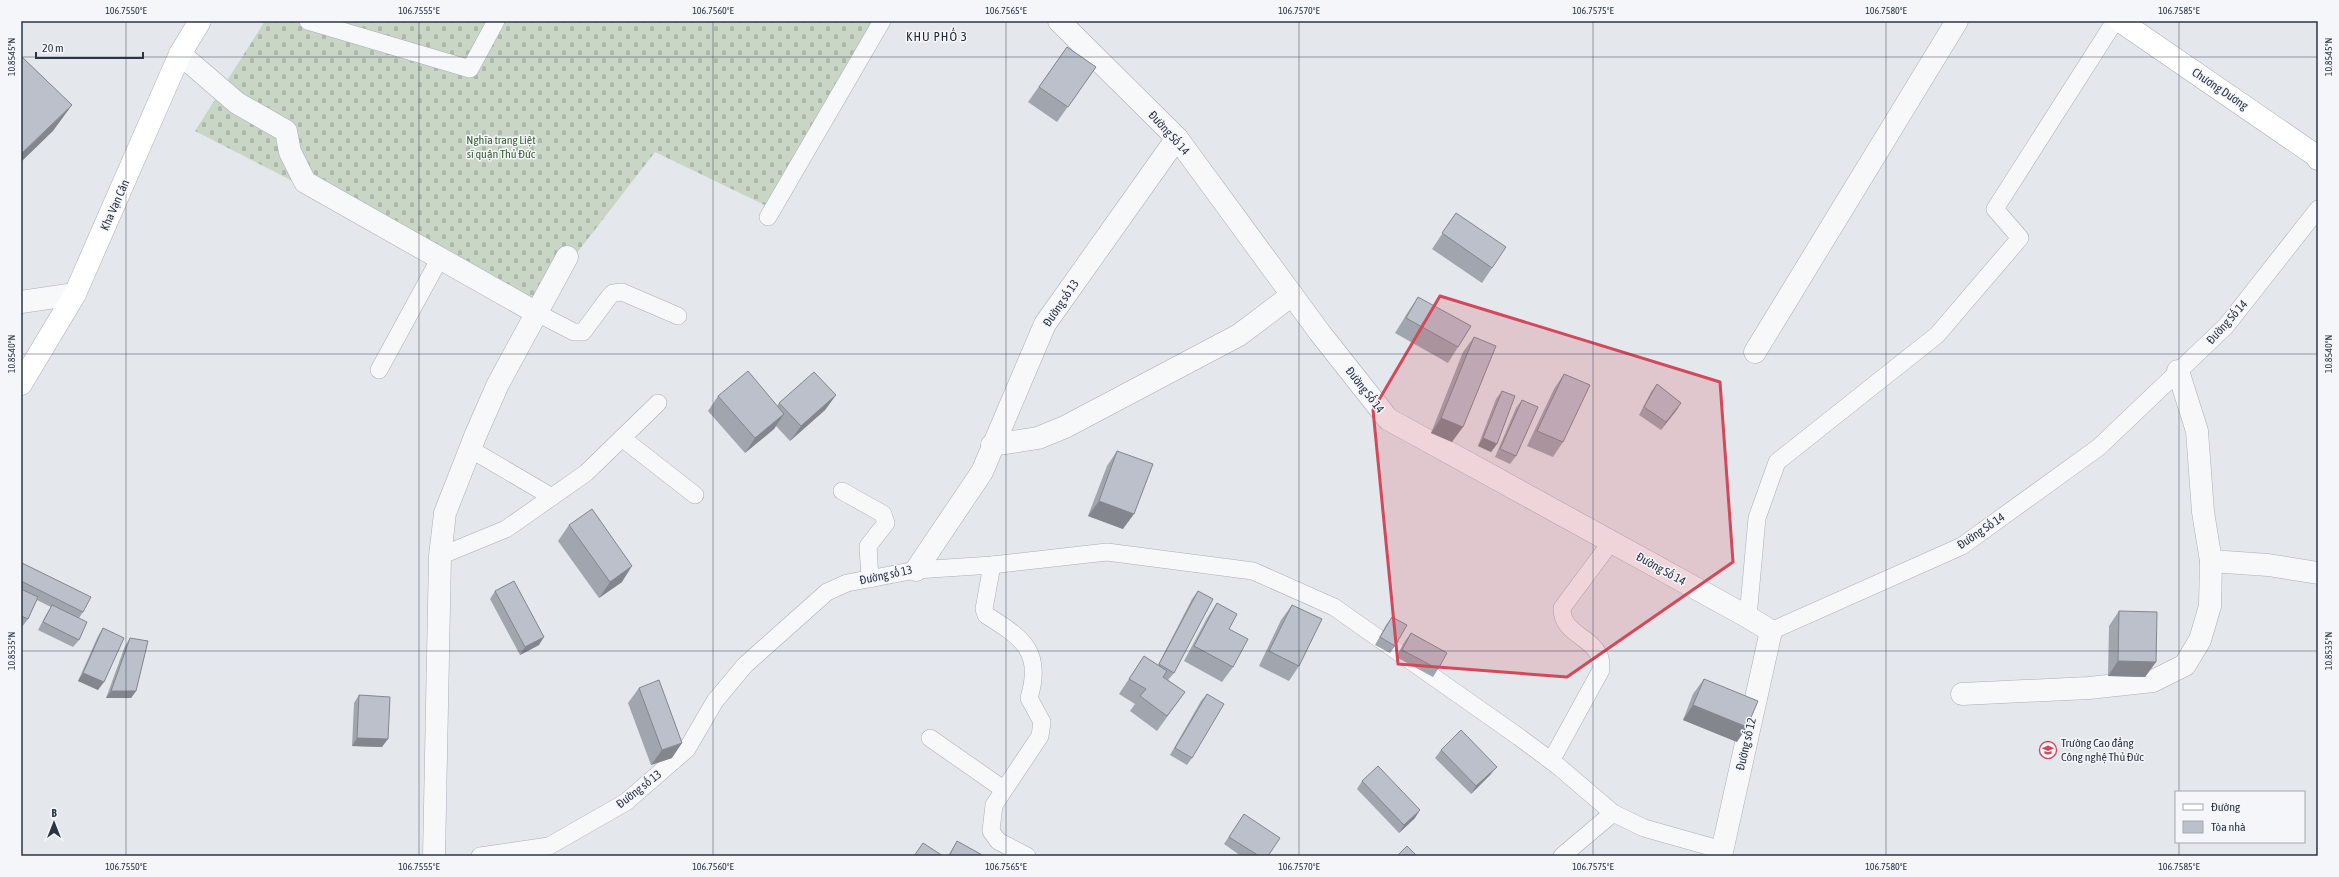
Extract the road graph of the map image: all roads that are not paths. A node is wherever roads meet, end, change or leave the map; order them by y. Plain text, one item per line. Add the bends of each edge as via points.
1 (200, 21) edge
2 (308, 21) edge
3 (496, 21) edge
4 (882, 21) edge
5 (1059, 21) edge
6 (1957, 21) edge
7 (2115, 21) edge
8 (2120, 21) edge
9 (180, 54) junction
10 (1177, 138) junction
11 (2317, 156) edge
12 (2318, 209) edge
13 (768, 216) dead end
14 (440, 258) junction
15 (566, 258) dead end
16 (76, 294) junction
17 (1292, 295) junction
18 (21, 302) edge
19 (535, 312) junction
20 (678, 316) dead end
21 (1755, 352) dead end
22 (379, 370) dead end
23 (2178, 371) junction
24 (21, 384) edge
25 (658, 404) dead end
26 (622, 438) junction
27 (992, 445) junction
28 (470, 449) junction
29 (842, 491) dead end
30 (695, 495) dead end
31 (552, 497) junction
32 (1611, 542) junction
33 (440, 556) junction
34 (2211, 561) junction
35 (992, 566) junction
36 (916, 570) junction
37 (2318, 573) edge
38 (870, 579) junction
39 (1748, 616) junction
40 (1771, 631) junction
41 (1962, 694) dead end
42 (930, 738) dead end
43 (1552, 761) junction
44 (1003, 789) junction
45 (1613, 813) junction
46 (1721, 853) edge
47 (434, 856) edge
48 (480, 856) edge
49 (1026, 856) edge
50 (1562, 856) edge

1 - 9 main road, Kha Vạn Cân
2 - 3 lane via 470,69
4 - 13 lane
5 - 10 street, Đường Số 14
6 - 21 street
7 - 39 lane via 1995,209 2020,238 1937,335 1777,462 1757,518
8 - 11 main road, Chương Dương
9 - 14 street via 237,103 286,131 290,152 305,182
9 - 16 main road, Kha Vạn Cân
10 - 17 street, Đường Số 14
10 - 27 street, Đường số 13 via 1045,324
12 - 23 lane, Đường Số 14 via 2226,326
14 - 19 street
14 - 22 lane
15 - 19 street
16 - 18 street
16 - 24 main road, Kha Vạn Cân
17 - 27 street via 1239,335 1065,427 1038,438
17 - 32 street, Đường Số 14 via 1388,420
19 - 20 lane via 574,332 583,332 609,297 613,293 622,292
19 - 28 street via 498,384
23 - 34 street via 2197,431 2203,512
23 - 40 lane, Đường Số 14 via 2099,447 1962,546
25 - 26 lane
26 - 30 lane
26 - 31 lane via 586,473
27 - 36 street, Đường số 13 via 982,472
28 - 31 lane
28 - 33 street via 445,513
29 - 38 lane via 883,514 886,523 868,546
31 - 33 lane via 506,529
32 - 39 street, Đường Số 14
32 - 43 lane via 1562,608 1562,619 1569,628 1590,643 1600,656 1601,670
33 - 47 street
34 - 37 street
34 - 41 street via 2210,606 2200,640 2185,665 2153,681 2089,688
35 - 36 lane
35 - 43 lane via 1107,552 1253,571 1334,607
35 - 44 lane via 984,609 986,615 1019,637 1034,659 1034,681 1029,698 1042,722 1040,736
36 - 38 lane, Đường số 13
38 - 48 lane, Đường số 13 via 847,583 827,592 780,632 745,665 715,701 687,750 626,802 550,846
39 - 40 street, Đường Số 14
40 - 46 street, Đường số 12
42 - 44 lane
43 - 45 lane
44 - 49 lane via 994,805 991,831 998,842
45 - 46 lane via 1644,828
45 - 50 lane

